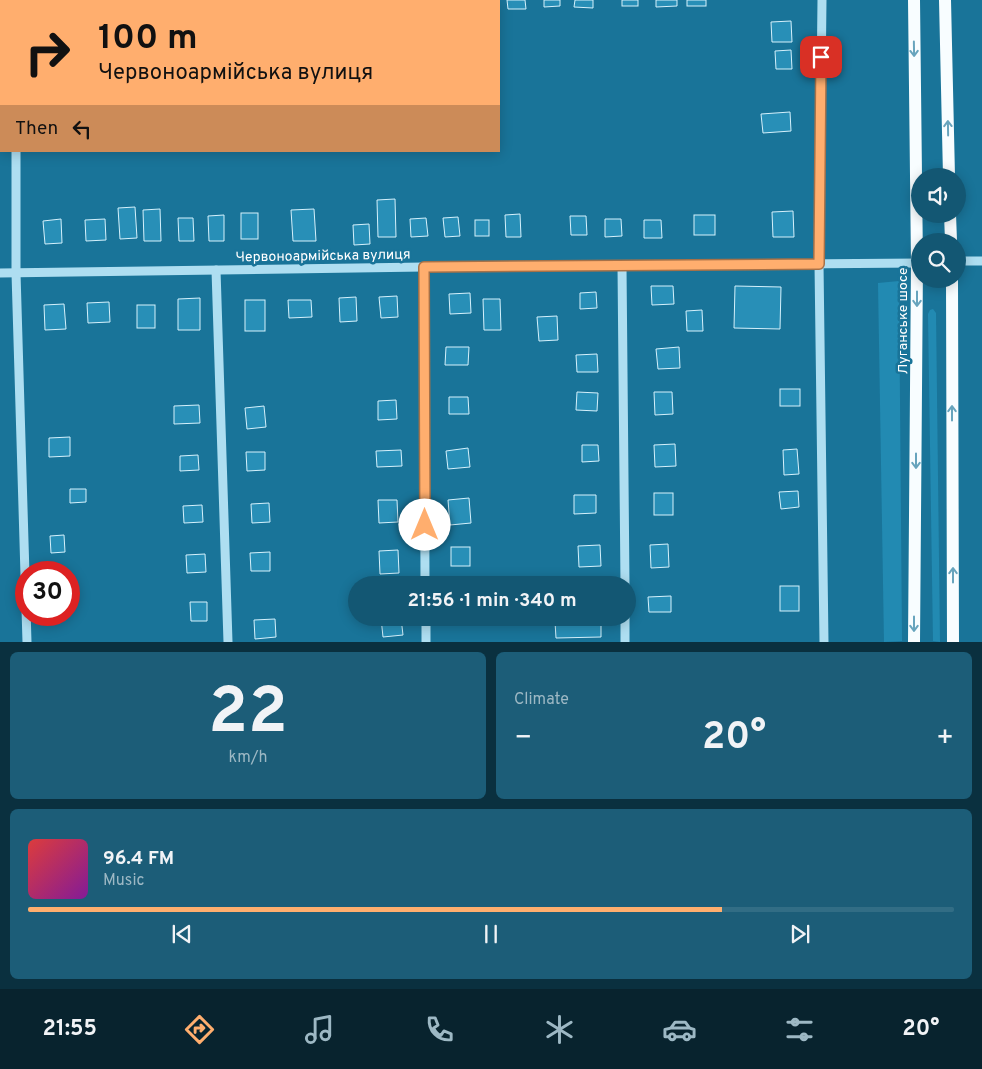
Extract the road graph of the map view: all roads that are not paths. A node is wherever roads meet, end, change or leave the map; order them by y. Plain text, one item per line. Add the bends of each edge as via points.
1 (822, 0) edge
2 (914, 0) edge
3 (945, 0) edge
4 (16, 152) edge
5 (949, 168) edge
6 (918, 233) edge
7 (966, 261) edge
8 (982, 262) edge
9 (911, 263) edge
10 (819, 264) junction
11 (622, 266) junction
12 (424, 267) junction
13 (216, 270) junction
14 (0, 273) edge
15 (16, 273) junction
16 (918, 288) edge
17 (952, 288) edge
18 (425, 576) edge
19 (625, 576) edge
20 (426, 626) edge
21 (625, 626) edge
22 (27, 642) edge
23 (228, 642) edge
24 (426, 642) edge
25 (625, 642) edge
26 (824, 642) edge
27 (914, 642) edge
28 (953, 642) edge

1 - 10 street
2 -> 6 main road, Луганське шосе
5 -> 3 main road
4 - 15 street
7 - 8 street
9 - 10 street, Червоноармійська вулиця
10 - 11 street, Червоноармійська вулиця
10 - 26 street
11 - 12 street, Червоноармійська вулиця
11 - 19 street
12 - 13 street, Червоноармійська вулиця
12 - 18 street
13 - 15 street, Червоноармійська вулиця
13 - 23 street
14 - 15 street, Червоноармійська вулиця
15 - 22 street
16 -> 27 main road, Луганське шосе
28 -> 17 main road
20 - 24 street
21 - 25 street

